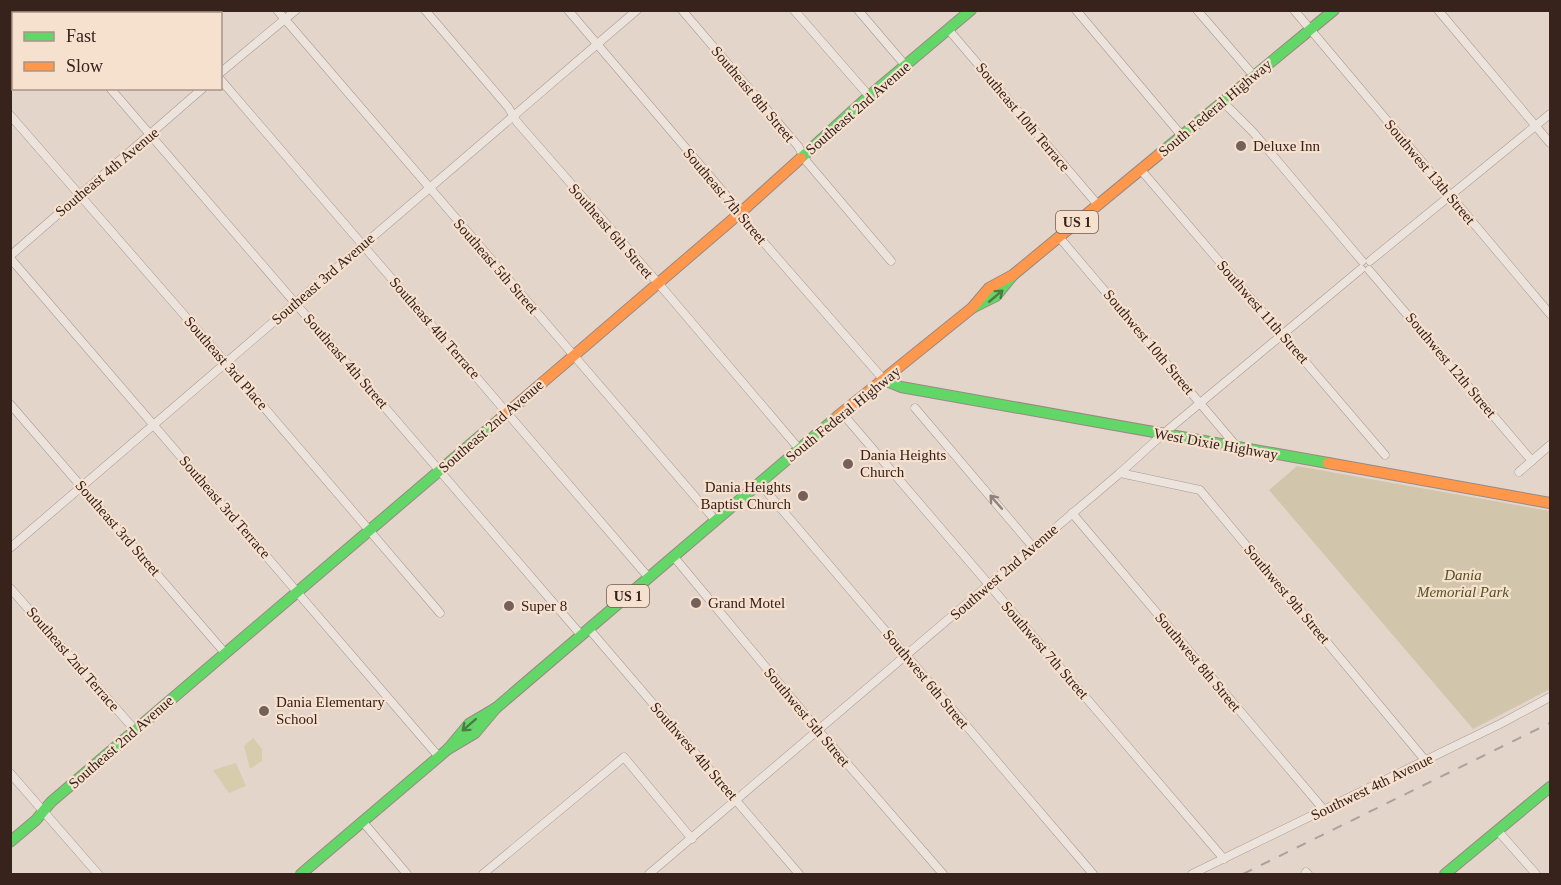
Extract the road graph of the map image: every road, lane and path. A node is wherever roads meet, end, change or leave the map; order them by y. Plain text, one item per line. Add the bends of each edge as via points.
1 (278, 10) edge
2 (296, 10) edge
3 (425, 10) edge
4 (568, 10) edge
5 (637, 10) edge
6 (682, 10) edge
7 (794, 10) edge
8 (858, 10) edge
9 (971, 10) edge
10 (1076, 10) edge
11 (1197, 10) edge
12 (1294, 10) edge
13 (1334, 10) edge
14 (1438, 10) edge
15 (285, 20) junction
16 (948, 29) junction
17 (1310, 29) junction
18 (597, 44) junction
19 (905, 65) junction
20 (222, 72) edge
21 (1254, 76) junction
22 (222, 81) edge
23 (112, 90) edge
24 (202, 90) edge
25 (869, 96) junction
26 (1223, 102) junction
27 (1551, 114) edge
28 (10, 115) edge
29 (514, 116) junction
30 (1536, 126) junction
31 (1182, 135) junction
32 (150, 136) junction
33 (1551, 143) edge
34 (803, 156) junction
35 (1141, 170) junction
36 (429, 189) junction
37 (80, 196) junction
38 (1450, 197) junction
39 (1098, 205) junction
40 (740, 213) junction
41 (1059, 237) junction
42 (363, 244) junction
43 (10, 257) edge
44 (891, 261) dead end
45 (1365, 265) junction
46 (657, 283) junction
47 (295, 302) junction
48 (1551, 314) edge
49 (1283, 335) junction
50 (573, 356) junction
51 (226, 363) junction
52 (884, 380) junction
53 (1201, 403) junction
54 (10, 404) edge
55 (915, 408) dead end
56 (507, 412) junction
57 (842, 413) junction
58 (155, 426) junction
59 (1163, 434) junction
60 (1551, 445) edge
61 (1238, 448) junction
62 (800, 450) junction
63 (1385, 455) dead end
64 (1532, 461) junction
65 (440, 470) junction
66 (1519, 472) dead end
67 (1120, 473) junction
68 (760, 484) junction
69 (82, 487) junction
70 (1551, 503) edge
71 (1072, 513) junction
72 (716, 521) junction
73 (368, 531) junction
74 (1033, 547) junction
75 (10, 548) edge
76 (674, 557) junction
77 (649, 578) junction
78 (989, 585) junction
79 (10, 588) edge
80 (298, 591) junction
81 (440, 613) dead end
82 (585, 632) junction
83 (225, 652) junction
84 (907, 655) junction
85 (1551, 697) edge
86 (135, 730) junction
87 (818, 730) junction
88 (444, 753) junction
89 (1425, 760) junction
90 (10, 773) edge
91 (1551, 787) edge
92 (737, 800) junction
93 (1323, 810) junction
94 (43, 812) junction
95 (363, 822) junction
96 (1498, 831) junction
97 (692, 839) junction
98 (10, 842) edge
99 (1224, 859) junction
100 (98, 874) edge
101 (301, 874) edge
102 (407, 874) edge
103 (483, 874) edge
104 (650, 874) edge
105 (799, 874) edge
106 (943, 874) edge
107 (1092, 874) edge
108 (1191, 874) edge
109 (1445, 874) edge
110 (1536, 874) edge

1 - 15 street, Southeast 5th Street
2 - 15 street
3 - 29 street, Southeast 6th Street
4 - 18 street, Southeast 7th Street
5 - 18 street, Southeast 3rd Avenue
6 - 34 street, Southeast 8th Street
7 - 25 street
8 - 19 street
9 - 16 main road, Southeast 2nd Avenue
10 - 31 street
11 - 21 street
12 - 17 street, Southwest 13th Street
13 - 17 main road, South Federal Highway / US 1
14 - 30 street
15 - 20 street
15 - 36 street, Southeast 5th Street
16 - 19 main road, Southeast 2nd Avenue
16 - 39 street, Southeast 10th Terrace
17 - 21 main road, South Federal Highway / US 1
17 - 38 street, Southwest 13th Street
18 - 29 street, Southeast 3rd Avenue
18 - 40 street, Southeast 7th Street
19 - 25 main road, Southeast 2nd Avenue
21 - 26 main road, South Federal Highway / US 1
22 - 42 street, Southeast 4th Terrace
23 - 32 street, Southeast 4th Street
24 - 32 street, Southeast 4th Avenue
25 - 34 main road, Southeast 2nd Avenue
26 - 31 main road, South Federal Highway / US 1
26 - 45 street, Southwest 12th Street
27 - 30 street, Southwest 2nd Avenue
28 - 37 street, Southeast 3rd Place
29 - 36 street, Southeast 3rd Avenue
29 - 46 street, Southeast 6th Street
30 - 33 street
30 - 38 street, Southwest 2nd Avenue
31 - 35 main road, South Federal Highway / US 1
32 - 37 street, Southeast 4th Avenue
32 - 47 street, Southeast 4th Street
34 - 40 main road, Southeast 2nd Avenue
34 - 44 street, Southeast 8th Street
35 - 39 main road, South Federal Highway / US 1
35 - 49 street, Southwest 11th Street
36 - 42 street, Southeast 3rd Avenue
36 - 50 street, Southeast 5th Street
37 - 43 street, Southeast 4th Avenue
37 - 51 street, Southeast 3rd Place
38 - 45 street, Southwest 2nd Avenue
38 - 48 street, Southwest 13th Street
39 - 41 main road, South Federal Highway / US 1
40 - 46 main road, Southeast 2nd Avenue
40 - 52 street, Southeast 7th Street
41 - 52 main road, South Federal Highway / US 1 via 1013,275 1006,288 986,305 972,308
41 - 53 street, Southwest 10th Street
42 - 47 street, Southeast 3rd Avenue
42 - 56 street, Southeast 4th Terrace
43 - 58 street, Southeast 3rd Terrace
45 - 49 street, Southwest 2nd Avenue
45 - 64 street, Southwest 12th Street
46 - 50 main road, Southeast 2nd Avenue
46 - 62 street, Southeast 6th Street
47 - 51 street, Southeast 3rd Avenue
47 - 65 street, Southeast 4th Street
49 - 53 street, Southwest 2nd Avenue
49 - 63 street, Southwest 11th Street
50 - 56 main road, Southeast 2nd Avenue
50 - 72 street, Southeast 5th Street
51 - 58 street, Southeast 3rd Avenue
51 - 73 street, Southeast 3rd Place
52 - 57 main road, South Federal Highway / US 1
52 - 59 main road, West Dixie Highway via 901,387
53 - 59 street, Southwest 2nd Avenue
53 - 61 street, Southwest 10th Street
54 - 69 street, Southeast 3rd Street
74 -> 55 street
56 - 65 main road, Southeast 2nd Avenue
56 - 77 street, Southeast 4th Terrace
57 - 62 main road, South Federal Highway / US 1
57 - 78 street, Southwest 7th Street
58 - 69 street, Southeast 3rd Avenue
58 - 80 street, Southeast 3rd Terrace
59 - 61 main road, West Dixie Highway
59 - 67 street, Southwest 2nd Avenue
60 - 64 street
61 - 70 main road, West Dixie Highway
62 - 68 main road, South Federal Highway / US 1
64 - 66 street
65 - 73 main road, Southeast 2nd Avenue
65 - 82 street, Southeast 4th Street
67 - 71 street, Southwest 2nd Avenue
67 - 89 street, Southwest 9th Street via 1200,490
68 - 72 main road, South Federal Highway / US 1
68 - 84 street, Southwest 6th Street
69 - 75 street, Southeast 3rd Avenue
69 - 83 street, Southeast 3rd Street
71 - 74 street, Southwest 2nd Avenue
71 - 93 street, Southwest 8th Street
72 - 76 main road, South Federal Highway / US 1
73 - 80 main road, Southeast 2nd Avenue
73 - 81 street, Southeast 3rd Place
74 - 78 street, Southwest 2nd Avenue
76 - 77 main road, South Federal Highway / US 1
76 - 87 street, Southwest 5th Street
77 - 82 main road, South Federal Highway / US 1
78 - 84 street, Southwest 2nd Avenue
78 - 99 street, Southwest 7th Street
79 - 86 street, Southeast 2nd Terrace
80 - 83 main road, Southeast 2nd Avenue
80 - 88 street, Southeast 3rd Terrace
82 - 88 main road, South Federal Highway / US 1 via 496,708 481,714 456,735
82 - 92 street, Southwest 4th Street
83 - 86 main road, Southeast 2nd Avenue
84 - 87 street, Southwest 2nd Avenue
84 - 107 street, Southwest 6th Street
85 - 89 street, Southwest 4th Avenue
86 - 94 main road, Southeast 2nd Avenue
87 - 92 street, Southwest 2nd Avenue
87 - 106 street, Southwest 5th Street
88 - 95 main road, South Federal Highway / US 1
89 - 93 street, Southwest 4th Avenue
90 - 94 street
91 - 96 main road
92 - 97 street, Southwest 2nd Avenue
92 - 105 street, Southwest 4th Street
93 - 99 street, Southwest 4th Avenue
94 - 98 main road, Southeast 2nd Avenue
94 - 100 street
95 - 101 main road, South Federal Highway / US 1
95 - 102 street
96 - 109 main road
96 - 110 street
97 - 103 street via 624,757
97 - 104 street, Southwest 2nd Avenue
99 - 108 street, Southwest 4th Avenue

